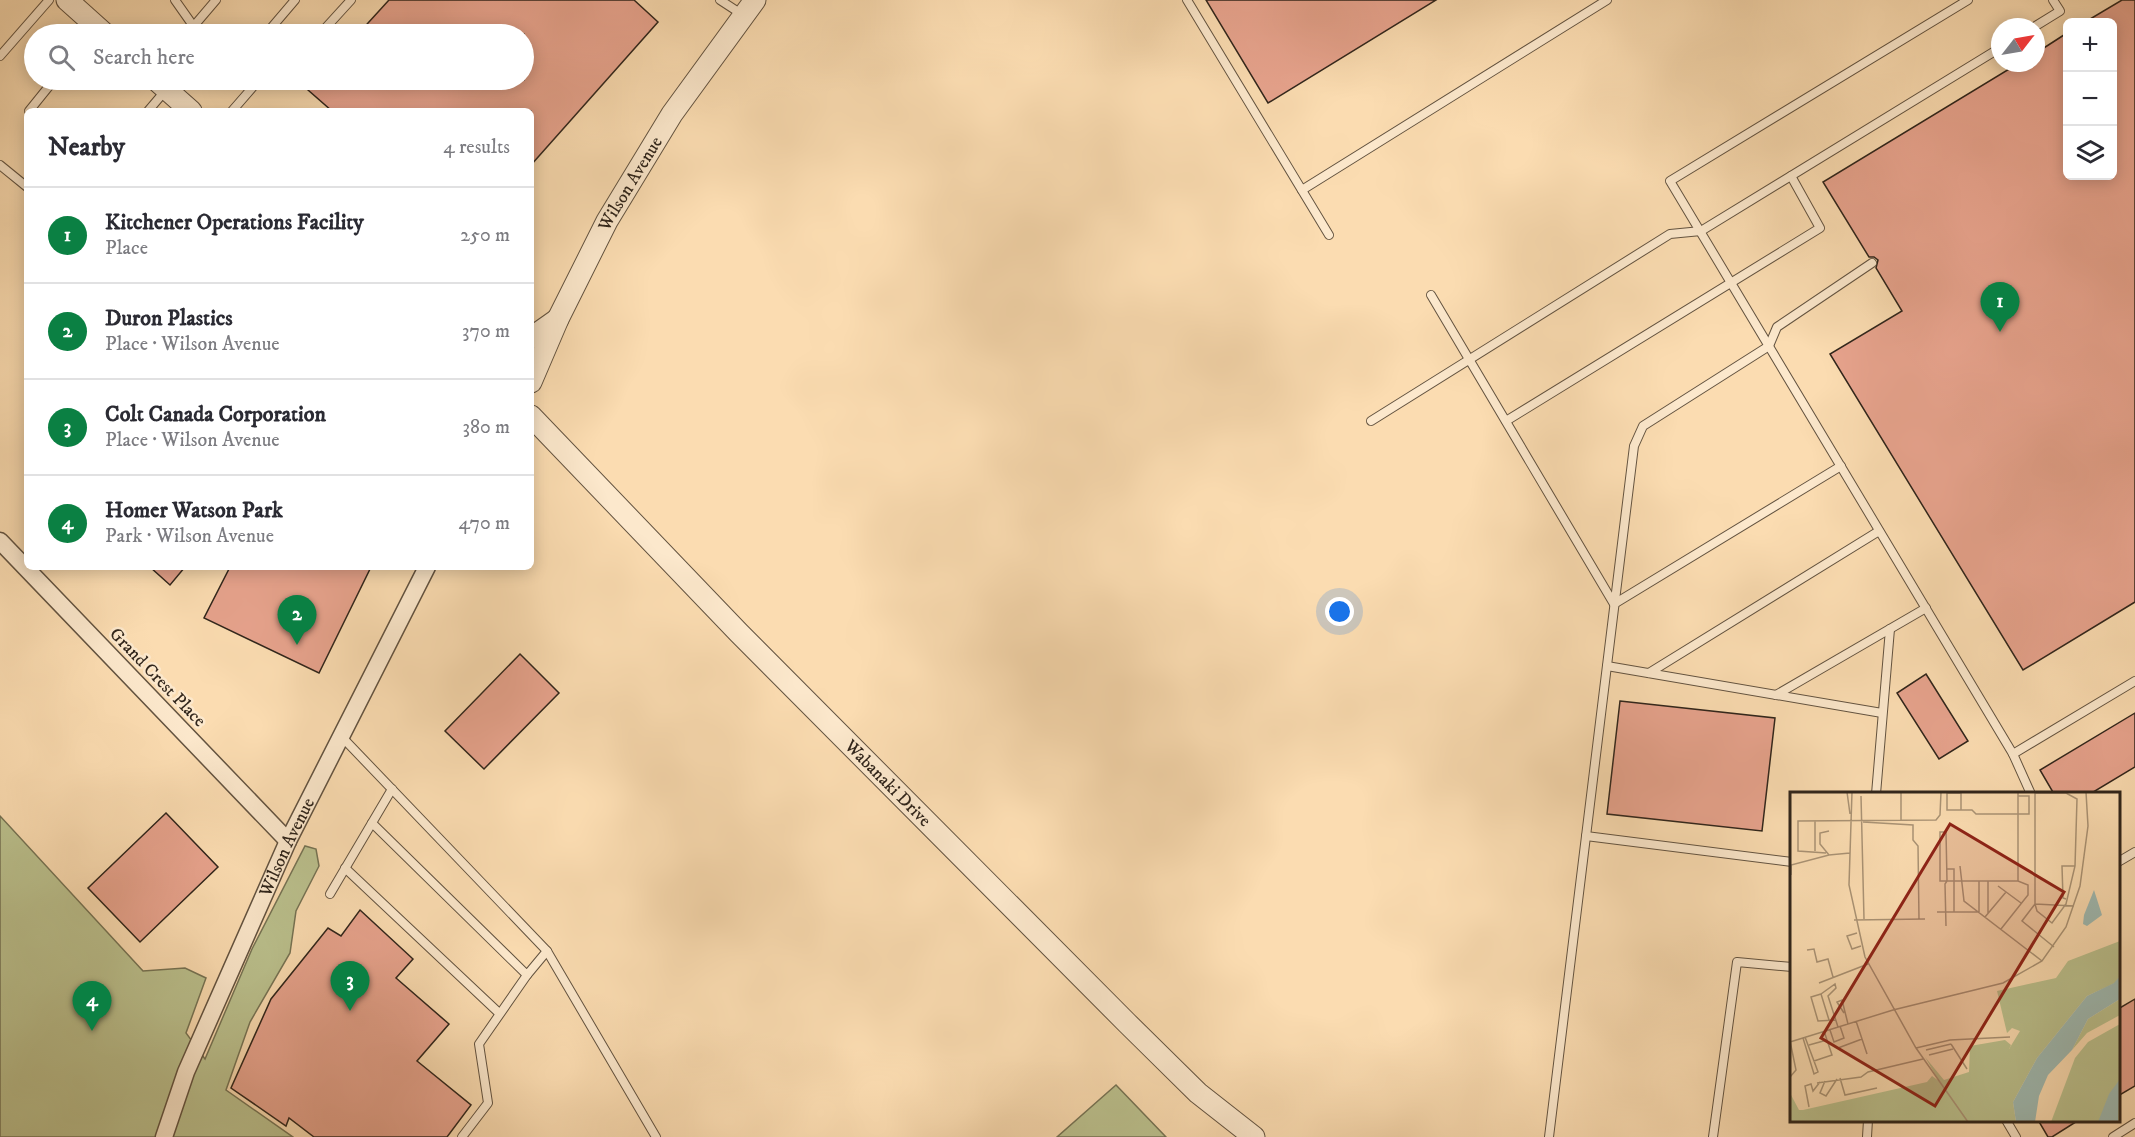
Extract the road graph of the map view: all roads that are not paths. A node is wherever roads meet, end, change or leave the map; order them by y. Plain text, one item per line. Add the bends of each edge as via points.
1 (49, 0) edge
2 (67, 0) edge
3 (175, 0) edge
4 (216, 0) edge
5 (295, 0) edge
6 (351, 0) edge
7 (720, 0) edge
8 (1186, 0) edge
9 (1607, 0) edge
10 (1968, 0) edge
11 (2053, 0) edge
12 (749, 8) edge
13 (2045, 20) edge
14 (28, 24) edge
15 (90, 24) edge
16 (192, 24) edge
17 (196, 24) edge
18 (275, 24) edge
19 (329, 24) edge
20 (24, 28) edge
21 (0, 39) edge
22 (8, 46) junction
23 (1991, 54) edge
24 (0, 56) edge
25 (46, 90) edge
26 (158, 90) edge
27 (168, 90) edge
28 (250, 90) edge
29 (31, 108) edge
30 (149, 108) edge
31 (188, 108) edge
32 (235, 108) edge
33 (0, 165) edge
34 (1791, 176) junction
35 (24, 185) edge
36 (1302, 190) junction
37 (1701, 231) junction
38 (1329, 235) dead end
39 (1872, 262) dead end
40 (1731, 283) junction
41 (1431, 295) dead end
42 (558, 319) junction
43 (534, 336) edge
44 (1769, 346) junction
45 (1469, 360) junction
46 (534, 375) edge
47 (534, 419) edge
48 (1371, 421) dead end
49 (1506, 421) junction
50 (1841, 466) junction
51 (1879, 531) junction
52 (0, 541) edge
53 (24, 566) edge
54 (28, 570) edge
55 (425, 570) edge
56 (1614, 604) junction
57 (1926, 608) junction
58 (1890, 629) junction
59 (1606, 666) junction
60 (1649, 673) junction
61 (2135, 681) edge
62 (1776, 695) junction
63 (1882, 713) junction
64 (341, 735) junction
65 (2013, 754) junction
66 (392, 789) junction
67 (1876, 792) edge
68 (2030, 792) edge
69 (372, 823) junction
70 (1586, 836) junction
71 (288, 841) junction
72 (2135, 852) edge
73 (2120, 861) edge
74 (1790, 862) edge
75 (345, 868) junction
76 (330, 894) dead end
77 (547, 951) junction
78 (1790, 967) edge
79 (527, 975) junction
80 (499, 1013) junction
81 (1868, 1122) edge
82 (2007, 1122) edge
83 (2135, 1123) edge
84 (164, 1137) edge
85 (462, 1137) edge
86 (656, 1137) edge
87 (1254, 1137) edge
88 (1549, 1137) edge
89 (1713, 1137) edge
90 (1866, 1137) edge
91 (2016, 1137) edge
92 (2113, 1137) edge

1 - 14 lane
2 - 15 street
3 - 16 lane
4 - 17 lane
5 - 18 lane
6 - 19 lane
7 - 12 lane
8 - 36 lane
9 - 36 lane
10 - 37 lane via 1670,181
11 - 13 lane via 2060,11
12 - 42 street, Wilson Avenue via 666,124 607,221
20 - 22 lane
21 - 22 lane
22 - 24 lane
23 - 34 lane
25 - 29 lane
26 - 30 lane
27 - 31 street
28 - 32 lane
33 - 35 lane
34 - 37 lane
34 - 40 lane via 1820,228
36 - 38 lane
37 - 40 lane
37 - 45 lane via 1670,234
39 - 44 lane via 1777,327
40 - 44 lane
40 - 49 lane
41 - 45 lane
42 - 43 street
42 - 46 street, Wilson Avenue
44 - 50 lane
44 - 56 lane via 1643,426 1634,446
45 - 48 lane
45 - 49 lane
47 - 87 street, Wabanaki Drive via 754,649 1127,1023 1198,1093
49 - 56 lane
50 - 51 lane
50 - 56 lane
51 - 57 lane
51 - 60 lane
52 - 53 street, Grand Crest Place
54 - 71 street, Grand Crest Place
55 - 64 street, Wilson Avenue
56 - 59 lane
57 - 58 lane
57 - 65 lane
58 - 62 lane
58 - 63 lane
59 - 60 lane
59 - 70 lane
60 - 62 lane
61 - 65 lane
62 - 63 lane
63 - 67 lane
64 - 66 lane
64 - 71 street, Wilson Avenue
65 - 68 lane
66 - 69 lane
66 - 77 lane
69 - 75 lane
69 - 79 lane
70 - 74 lane
70 - 88 lane
71 - 84 street, Wilson Avenue via 186,1072
72 - 73 lane
75 - 76 lane
75 - 80 lane
77 - 79 lane
77 - 86 lane
78 - 89 lane via 1737,962
79 - 80 lane
80 - 85 lane via 479,1044 488,1103
81 - 90 lane
82 - 91 lane
83 - 92 lane

